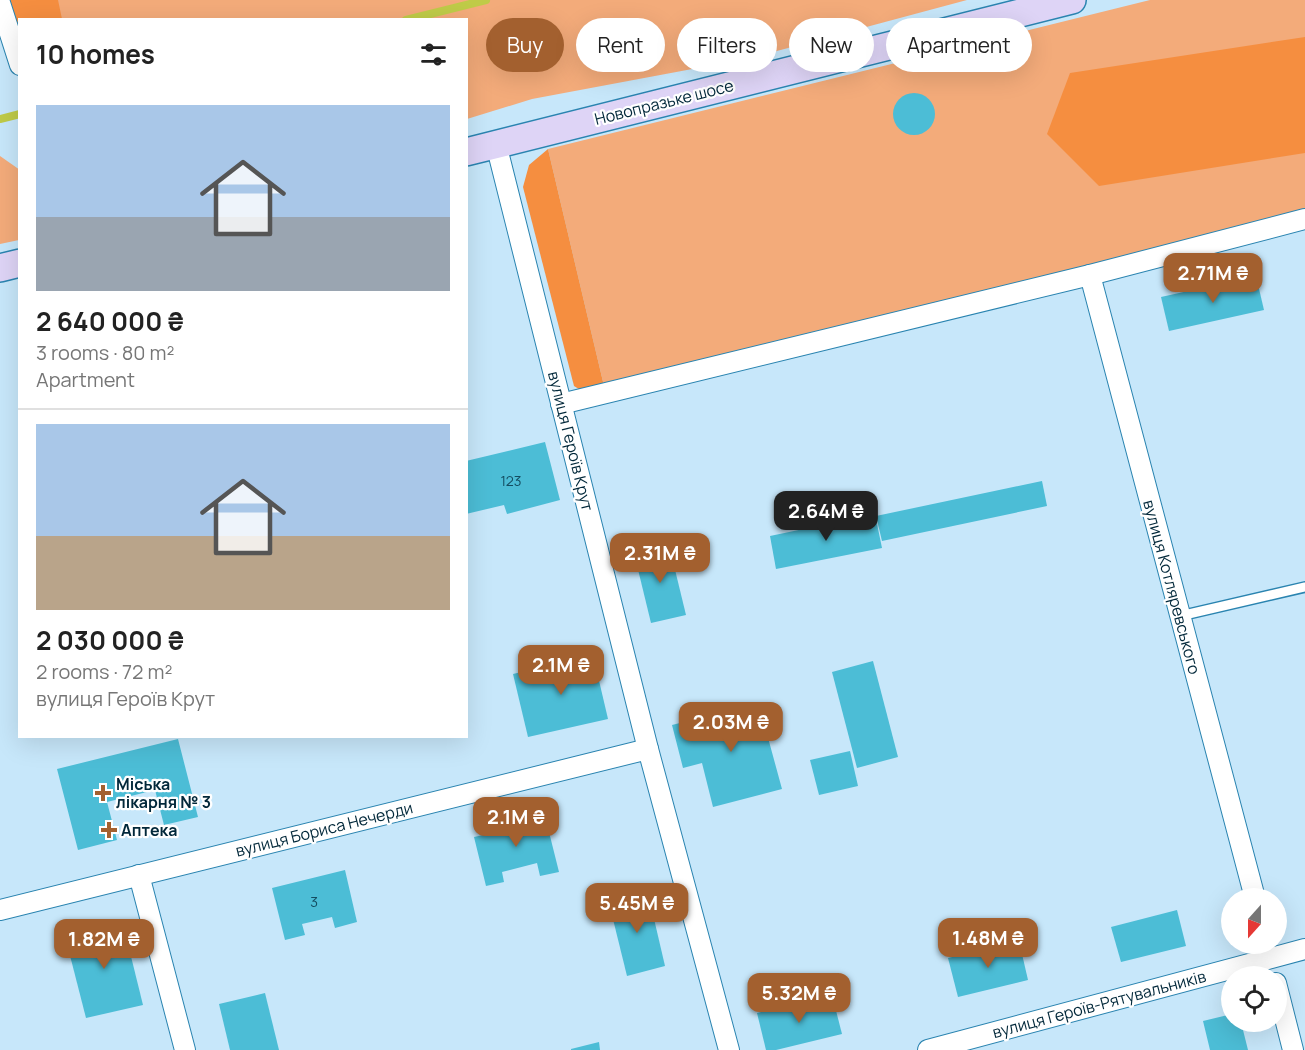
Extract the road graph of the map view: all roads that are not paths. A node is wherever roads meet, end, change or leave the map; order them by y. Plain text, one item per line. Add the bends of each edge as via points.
1 (1072, 0) edge
2 (0, 3) edge
3 (18, 59) edge
4 (496, 144) junction
5 (468, 151) edge
6 (1305, 219) edge
7 (18, 264) edge
8 (0, 268) edge
9 (1090, 275) junction
10 (561, 404) junction
11 (1305, 587) edge
12 (1180, 616) junction
13 (648, 749) junction
14 (139, 875) junction
15 (1251, 888) edge
16 (0, 910) edge
17 (1305, 949) edge
18 (1270, 959) edge
19 (1287, 1026) edge
20 (185, 1050) edge
21 (729, 1050) edge
22 (928, 1050) edge
23 (1293, 1050) edge

1 - 4 main road, Новопразьке шосе
2 - 3 street
4 - 5 main road, Новопразьке шосе
4 - 10 street, вулиця Героїв Крут
6 - 9 street
7 - 8 main road
9 - 10 street
9 - 12 street, вулиця Котляревського
10 - 13 street, вулиця Героїв Крут
11 - 12 lane
12 - 15 street, вулиця Котляревського
13 - 14 street, вулиця Бориса Нечерди
13 - 21 street, вулиця Героїв Крут
14 - 16 street, вулиця Бориса Нечерди
14 - 20 street
17 - 18 street, вулиця Героїв-Рятувальників
18 - 22 street, вулиця Героїв-Рятувальників
19 - 23 street

